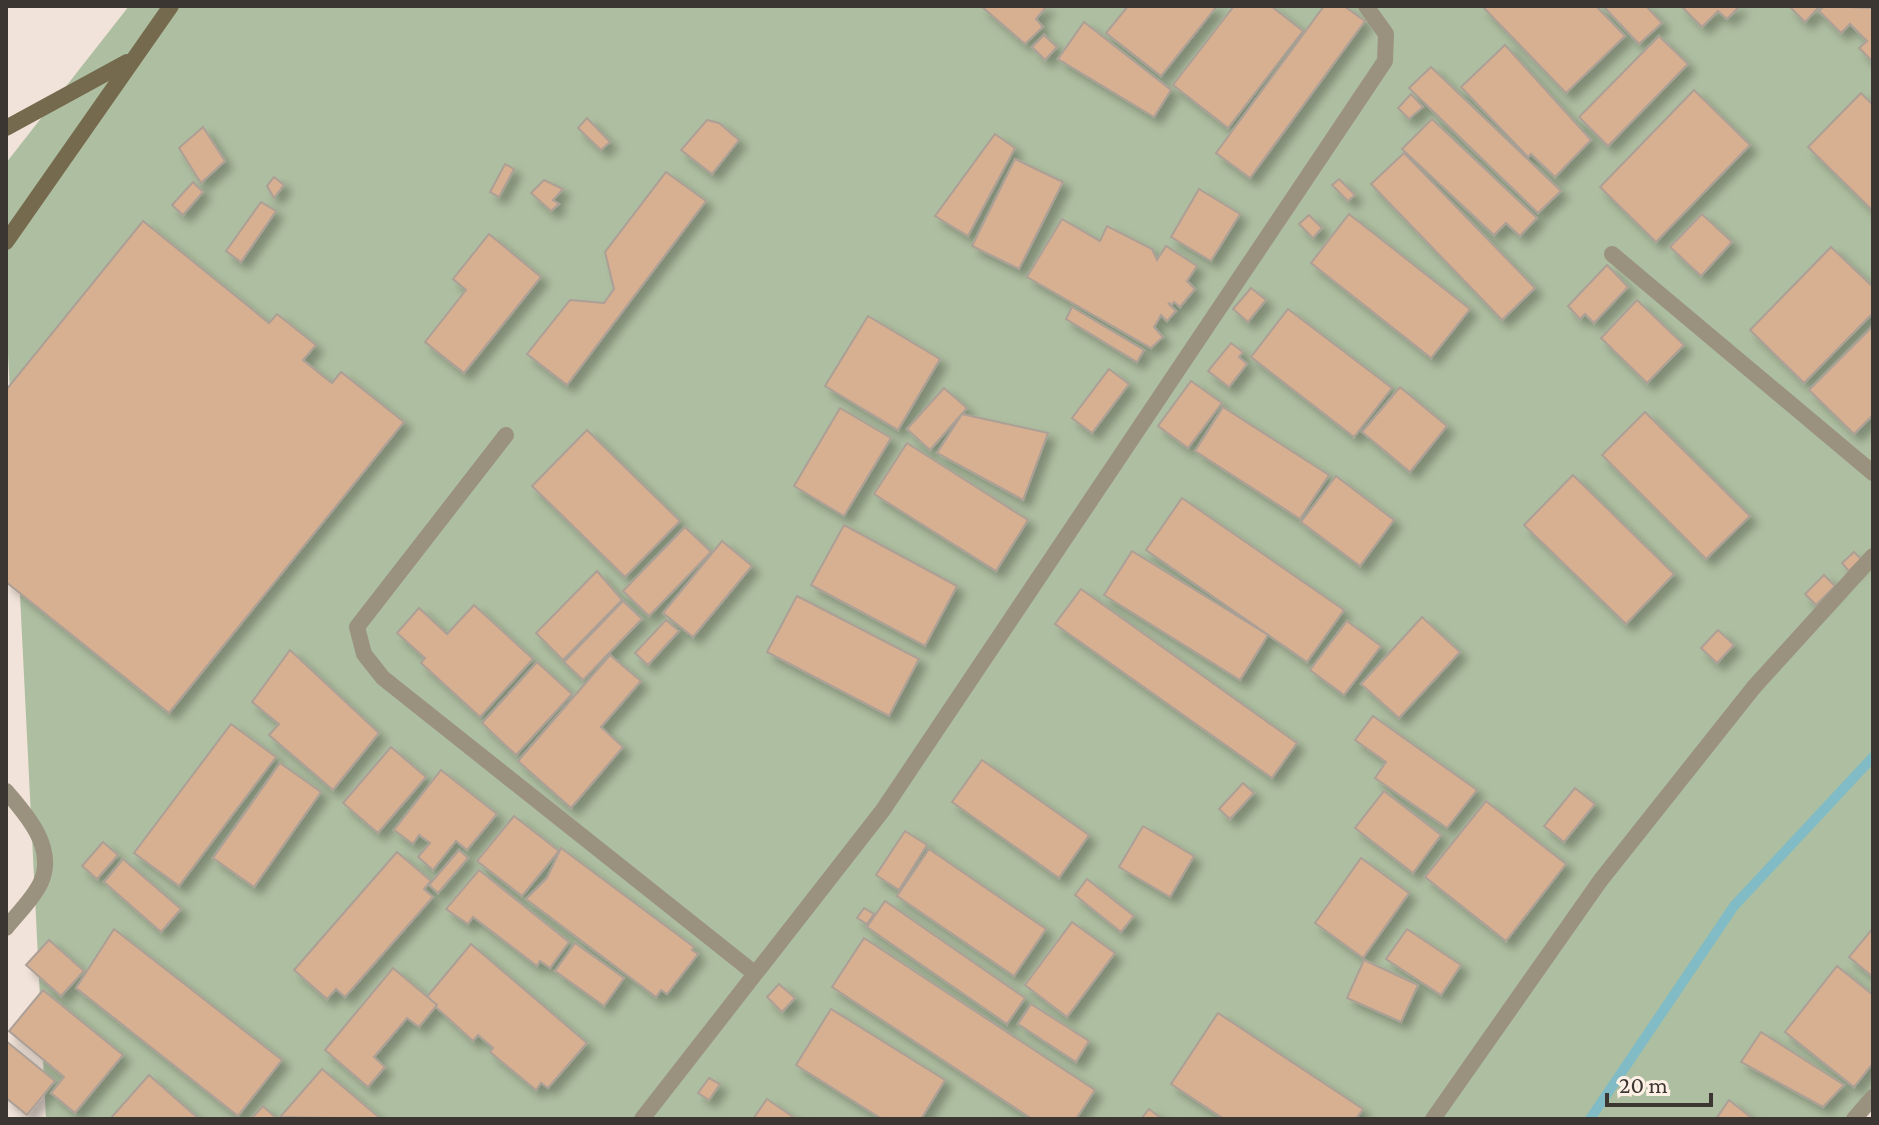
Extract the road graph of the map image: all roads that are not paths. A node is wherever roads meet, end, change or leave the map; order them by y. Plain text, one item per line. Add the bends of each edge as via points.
1 (171, 6) edge
2 (1366, 6) edge
3 (132, 59) junction
4 (6, 128) edge
5 (6, 242) edge
6 (1612, 254) dead end
7 (506, 435) dead end
8 (1873, 473) edge
9 (1873, 556) edge
10 (6, 791) edge
11 (6, 928) edge
12 (753, 972) junction
13 (1873, 1097) edge
14 (642, 1119) edge
15 (1433, 1119) edge
16 (1854, 1119) edge

1 - 3 street
2 - 12 street via 1386,34 1385,61 883,810
3 - 4 street
3 - 5 street
6 - 8 street
7 - 12 street via 357,627 364,654 406,697
9 - 15 street via 1754,687 1600,881
10 - 11 street via 27,815 46,854 41,882
12 - 14 street
13 - 16 street

